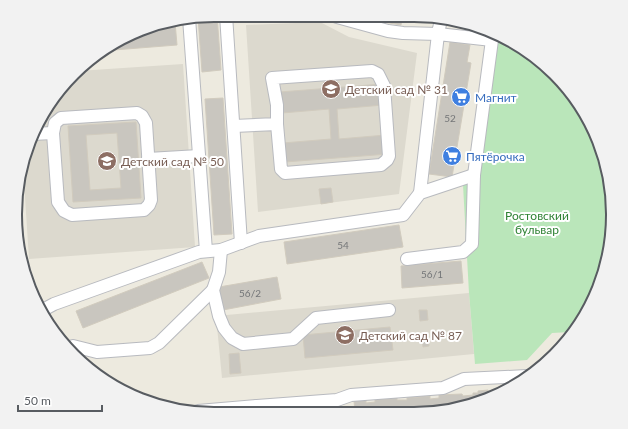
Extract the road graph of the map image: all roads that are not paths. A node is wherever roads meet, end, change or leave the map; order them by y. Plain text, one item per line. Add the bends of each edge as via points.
1 (227, 22) edge
2 (356, 22) edge
3 (189, 24) edge
4 (440, 24) edge
5 (438, 34) junction
6 (484, 36) edge
7 (492, 39) edge
8 (277, 124) junction
9 (234, 126) junction
10 (53, 133) junction
11 (40, 134) edge
12 (199, 156) junction
13 (148, 159) junction
14 (474, 175) junction
15 (420, 193) junction
16 (241, 243) junction
17 (221, 250) junction
18 (206, 251) junction
19 (407, 259) dead end
20 (213, 290) junction
21 (46, 308) edge
22 (390, 310) dead end
23 (74, 346) edge
24 (516, 377) edge
25 (281, 407) edge

1 - 9 lane
2 - 5 lane via 396,32
3 - 12 lane
4 - 5 lane
5 - 6 lane
5 - 15 lane
7 - 14 lane
8 - 8 lane via 281,169 285,173 381,164 389,156 384,86 378,74 372,71 272,78 277,104
8 - 9 lane
9 - 16 lane
10 - 11 lane
10 - 13 lane via 55,123 61,118 137,113 146,123
10 - 13 lane via 58,202 64,211 72,215 144,210 151,200
12 - 13 lane
12 - 18 lane
14 - 15 lane
14 - 19 lane via 472,244 463,252
15 - 16 lane via 403,215 259,236
16 - 17 lane
17 - 18 lane
17 - 20 lane via 220,272
18 - 21 lane
20 - 22 lane via 224,328 232,338 243,344 293,339 316,318
20 - 23 lane via 159,343 150,348 97,352
24 - 25 lane via 464,379 443,388 351,395 337,400

